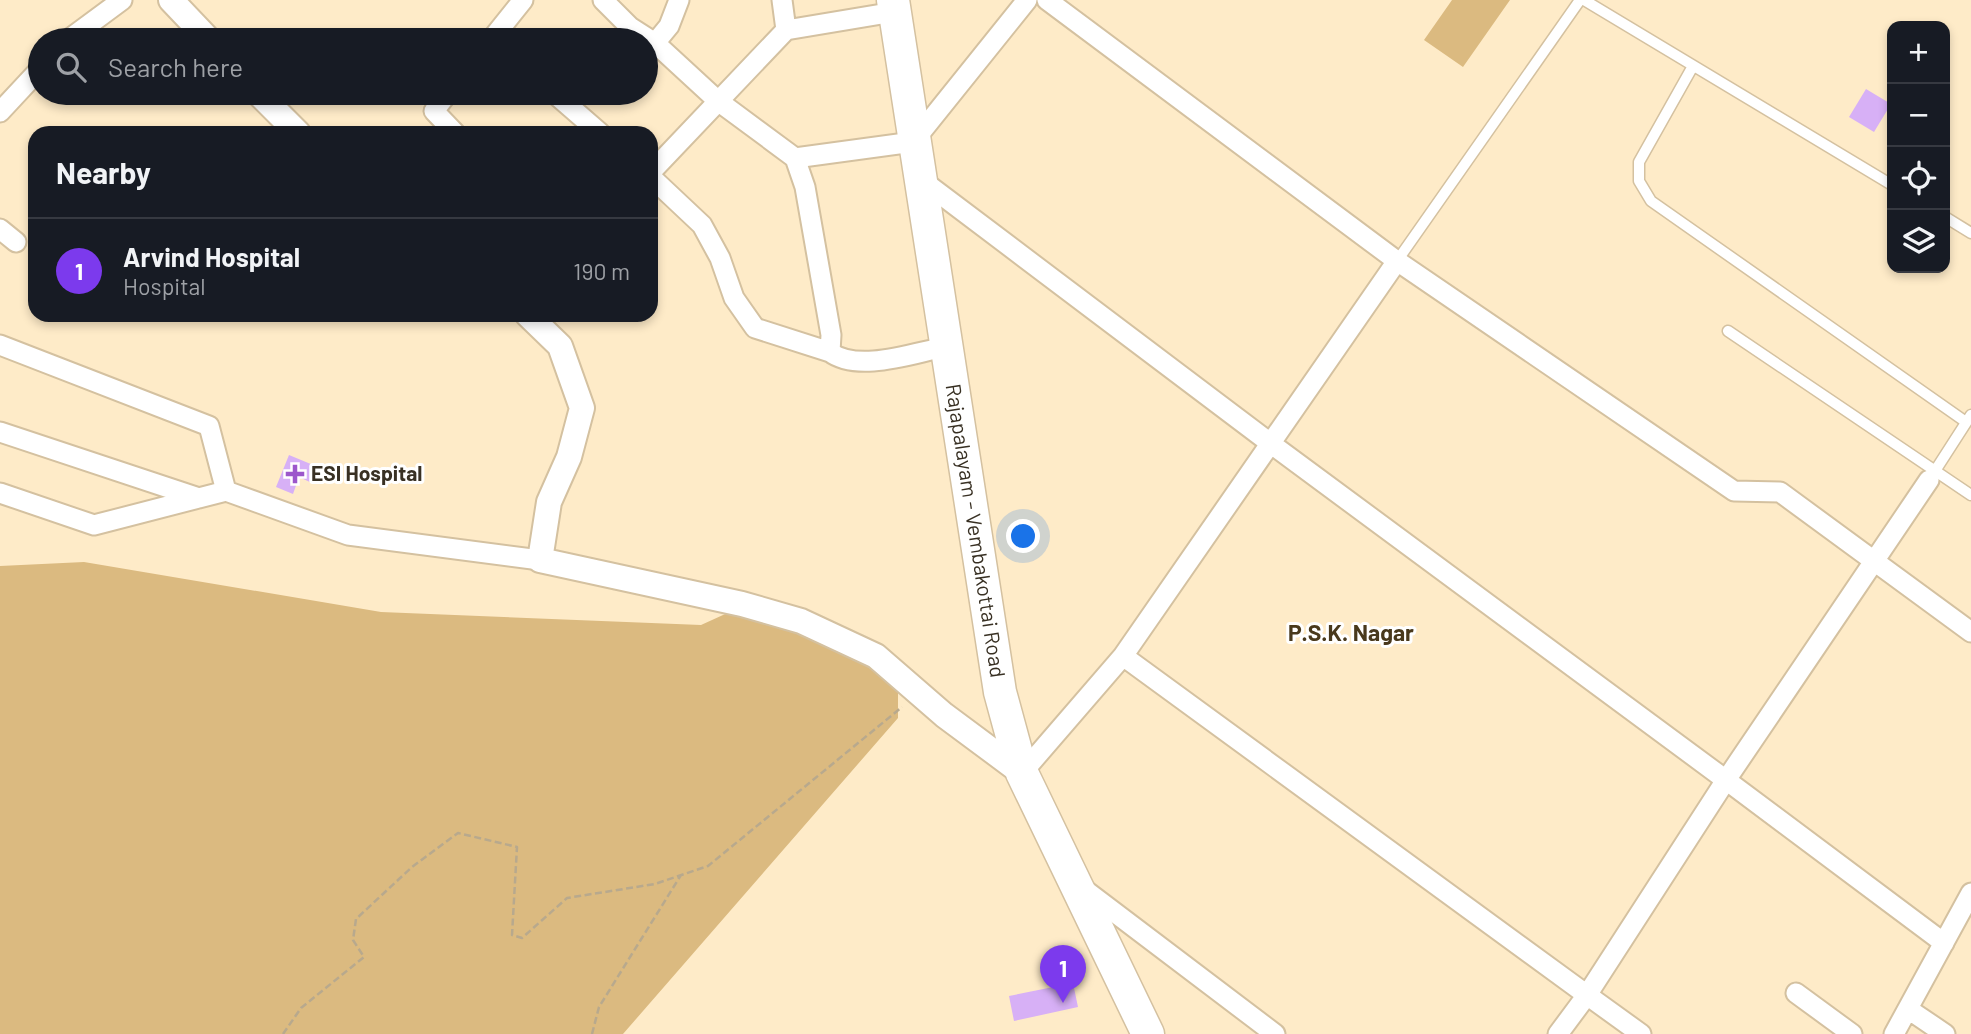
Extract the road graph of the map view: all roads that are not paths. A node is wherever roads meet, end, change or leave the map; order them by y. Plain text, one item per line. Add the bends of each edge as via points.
1 (122, 0) edge
2 (171, 0) edge
3 (523, 0) edge
4 (603, 0) edge
5 (678, 0) edge
6 (782, 0) edge
7 (1027, 0) edge
8 (1046, 0) edge
9 (1582, 0) edge
10 (894, 6) edge
11 (84, 28) edge
12 (198, 28) edge
13 (501, 28) edge
14 (632, 28) edge
15 (786, 30) junction
16 (658, 39) edge
17 (658, 46) edge
18 (1693, 66) junction
19 (28, 82) edge
20 (718, 101) junction
21 (270, 105) edge
22 (439, 105) edge
23 (568, 105) edge
24 (0, 112) edge
25 (292, 126) edge
26 (448, 126) edge
27 (592, 126) edge
28 (913, 142) junction
29 (795, 158) junction
30 (658, 166) edge
31 (918, 177) junction
32 (658, 181) edge
33 (1887, 182) edge
34 (1950, 220) edge
35 (0, 229) edge
36 (1971, 233) edge
37 (16, 242) dead end
38 (1397, 261) junction
39 (535, 322) edge
40 (1728, 331) dead end
41 (0, 345) edge
42 (945, 347) junction
43 (830, 352) junction
44 (1969, 419) edge
45 (0, 432) edge
46 (1270, 443) junction
47 (1932, 475) junction
48 (226, 491) junction
49 (0, 493) edge
50 (1971, 495) edge
51 (199, 498) junction
52 (540, 560) junction
53 (1875, 562) junction
54 (1971, 632) edge
55 (1123, 656) junction
56 (1022, 773) junction
57 (1726, 780) junction
58 (1074, 881) junction
59 (1971, 893) edge
60 (1944, 943) junction
61 (1796, 993) dead end
62 (1587, 995) junction
63 (1908, 1009) junction
64 (1148, 1034) edge
65 (1275, 1034) edge
66 (1558, 1034) edge
67 (1641, 1034) edge
68 (1852, 1034) edge
69 (1894, 1034) edge
70 (1945, 1034) edge

1 - 11 street
2 - 12 street
3 - 13 street
4 - 14 street
5 - 16 street via 669,26
6 - 15 street
7 - 28 street
8 - 38 street
9 - 18 lane
9 - 38 lane
10 - 15 street
10 - 28 main road, Rajapalayam - Vembakottai Road
15 - 20 street
17 - 20 street
18 - 33 lane
18 - 44 lane via 1639,162 1639,181 1651,201
19 - 24 street
20 - 29 street
20 - 30 street
21 - 25 street
22 - 26 street via 434,111
23 - 27 street
28 - 29 street
28 - 31 main road, Rajapalayam - Vembakottai Road
29 - 43 street via 810,214
31 - 42 main road, Rajapalayam - Vembakottai Road
31 - 46 street
32 - 43 street via 702,225 734,298 755,328
34 - 36 lane
35 - 37 street
38 - 46 street
38 - 53 street via 1734,491 1780,492
39 - 52 street via 560,346 582,408 569,457 549,502
40 - 47 lane
41 - 48 street via 209,426
42 - 43 street via 870,360 840,360
42 - 56 main road, Rajapalayam - Vembakottai Road via 1000,692
44 - 47 lane
45 - 51 street
46 - 55 street
46 - 57 street
47 - 50 lane
47 - 53 street
48 - 51 street
48 - 52 street via 348,535
49 - 51 street via 94,525
52 - 56 street via 801,621 876,656
53 - 54 street
53 - 57 street
55 - 56 street
55 - 62 street
56 - 58 main road, Rajapalayam - Vembakottai Road
57 - 60 street
57 - 62 street
58 - 64 main road, Rajapalayam - Vembakottai Road
58 - 65 street
59 - 60 street
60 - 63 street
61 - 68 street
62 - 66 street
62 - 67 street
63 - 69 street
63 - 70 street

